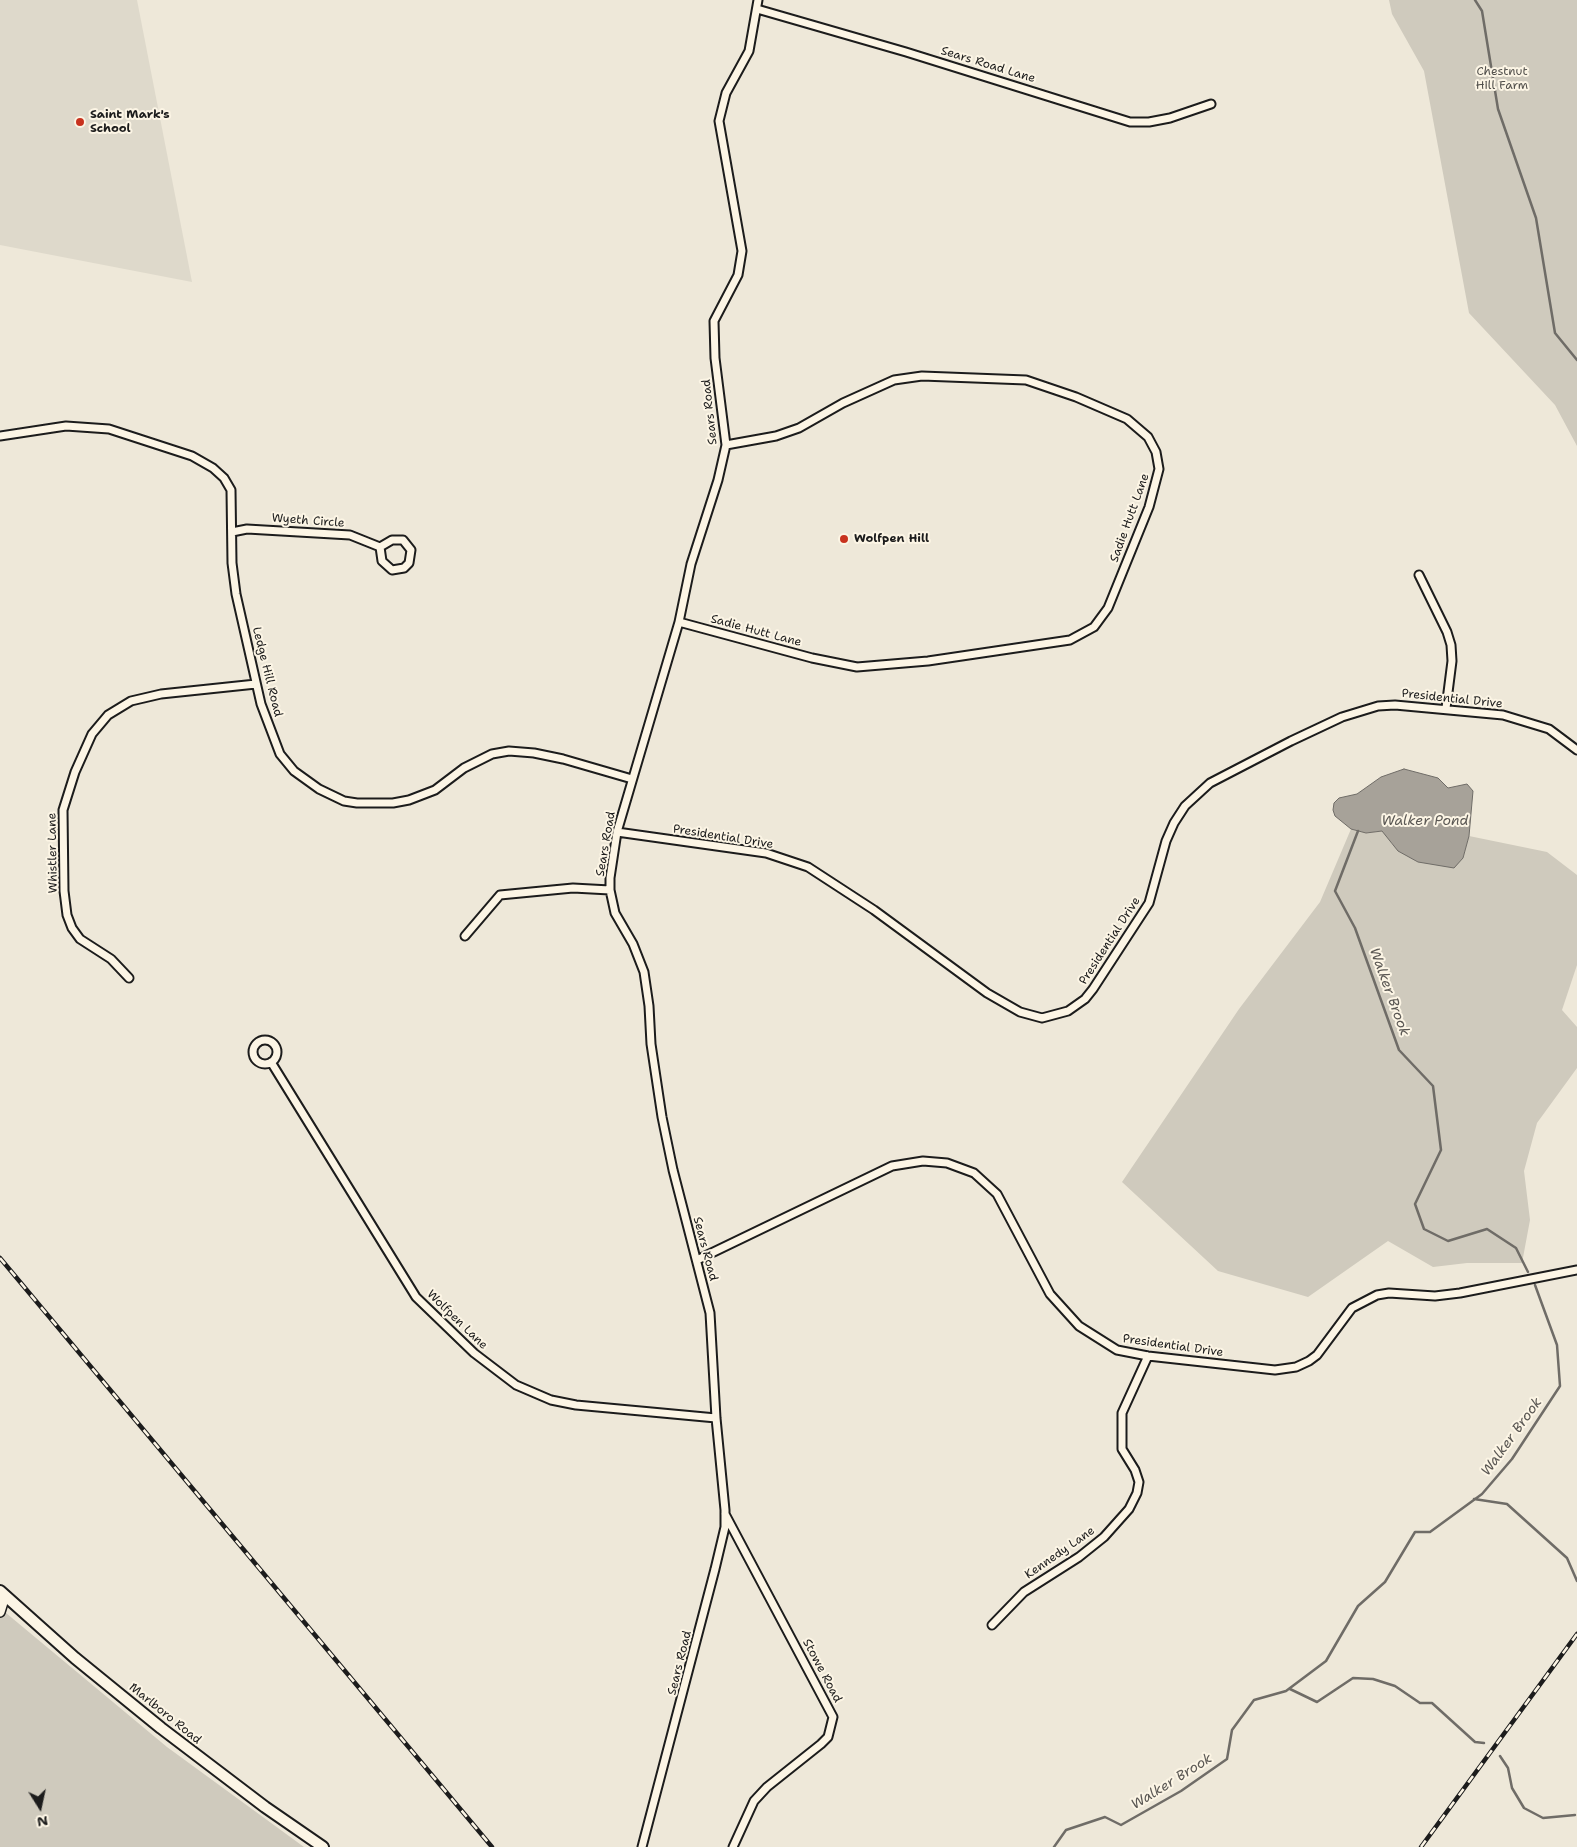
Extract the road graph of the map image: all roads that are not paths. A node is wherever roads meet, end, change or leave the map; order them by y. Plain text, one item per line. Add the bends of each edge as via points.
1 (758, 0) edge
2 (757, 9) junction
3 (1211, 104) dead end
4 (0, 436) edge
5 (726, 445) junction
6 (232, 532) junction
7 (380, 546) junction
8 (1419, 575) dead end
9 (679, 622) junction
10 (256, 684) junction
11 (1446, 708) junction
12 (1577, 750) edge
13 (632, 779) junction
14 (617, 832) junction
15 (610, 890) junction
16 (465, 936) dead end
17 (129, 978) dead end
18 (271, 1062) dead end
19 (697, 1260) junction
20 (1577, 1270) edge
21 (1148, 1356) junction
22 (716, 1418) junction
23 (725, 1513) junction
24 (3, 1593) edge
25 (0, 1612) edge
26 (992, 1625) dead end
27 (323, 1847) edge
28 (642, 1847) edge
29 (733, 1847) edge

1 - 2 street, Sears Road
2 - 3 street, Sears Road Lane via 1130,122 1170,118
2 - 5 street, Sears Road via 749,51 726,93 720,121 742,251 738,275 717,314 714,327
4 - 6 street, Ledge Hill Road via 87,426 110,429 192,456 213,468 231,490
5 - 9 street, Sears Road via 691,564
5 - 9 street, Sadie Hutt Lane via 776,436 799,428 894,380 922,376 1026,380 1126,419 1148,437 1156,452 1159,469 1149,506 1108,608 1094,627 1070,640 857,667
6 - 7 street, Wyeth Circle via 247,529 350,535
6 - 10 street, Ledge Hill Road via 236,594
7 - 7 street via 382,561 392,570 409,563 410,550 403,540 392,540
8 - 11 street via 1447,632 1450,645 1452,661
9 - 13 street, Sears Road
10 - 13 street, Ledge Hill Road via 280,754 294,771 344,801 375,804 408,800 435,790 464,768 508,751 562,759
10 - 17 street, Whistler Lane via 161,694 131,701 108,716 92,734 75,772 62,810 67,915 80,939 111,959
11 - 12 street, Presidential Drive via 1503,715 1537,724
11 - 14 street, Presidential Drive via 1395,705 1358,711 1290,741 1210,784 1185,806 1174,823 1149,903 1093,989 1076,1007 1052,1017 1033,1017 1009,1006 808,867 766,853
13 - 14 street, Sears Road
14 - 15 street, Sears Road
15 - 16 street via 573,888 500,896
15 - 19 street, Sears Road via 615,914 633,944 644,972 658,1093 673,1170
18 - 22 street, Wolfpen Lane via 423,1306 474,1353 516,1385 563,1403
19 - 21 street, Presidential Drive via 892,1166 923,1161 947,1163 974,1174 997,1194 1050,1294 1074,1321 1117,1350
19 - 22 street, Sears Road via 712,1325
20 - 21 street, Presidential Drive via 1435,1296 1377,1295 1352,1308 1317,1355 1296,1366 1275,1370
21 - 26 street, Kennedy Lane via 1122,1413 1122,1449 1139,1482 1129,1509 1104,1537 1024,1592
22 - 23 street, Sears Road
23 - 28 street, Sears Road via 715,1570
23 - 29 street, Stowe Road via 832,1717 828,1737 822,1744 767,1787 754,1802
24 - 25 street
24 - 27 main road, Marlboro Road via 82,1664 169,1734

